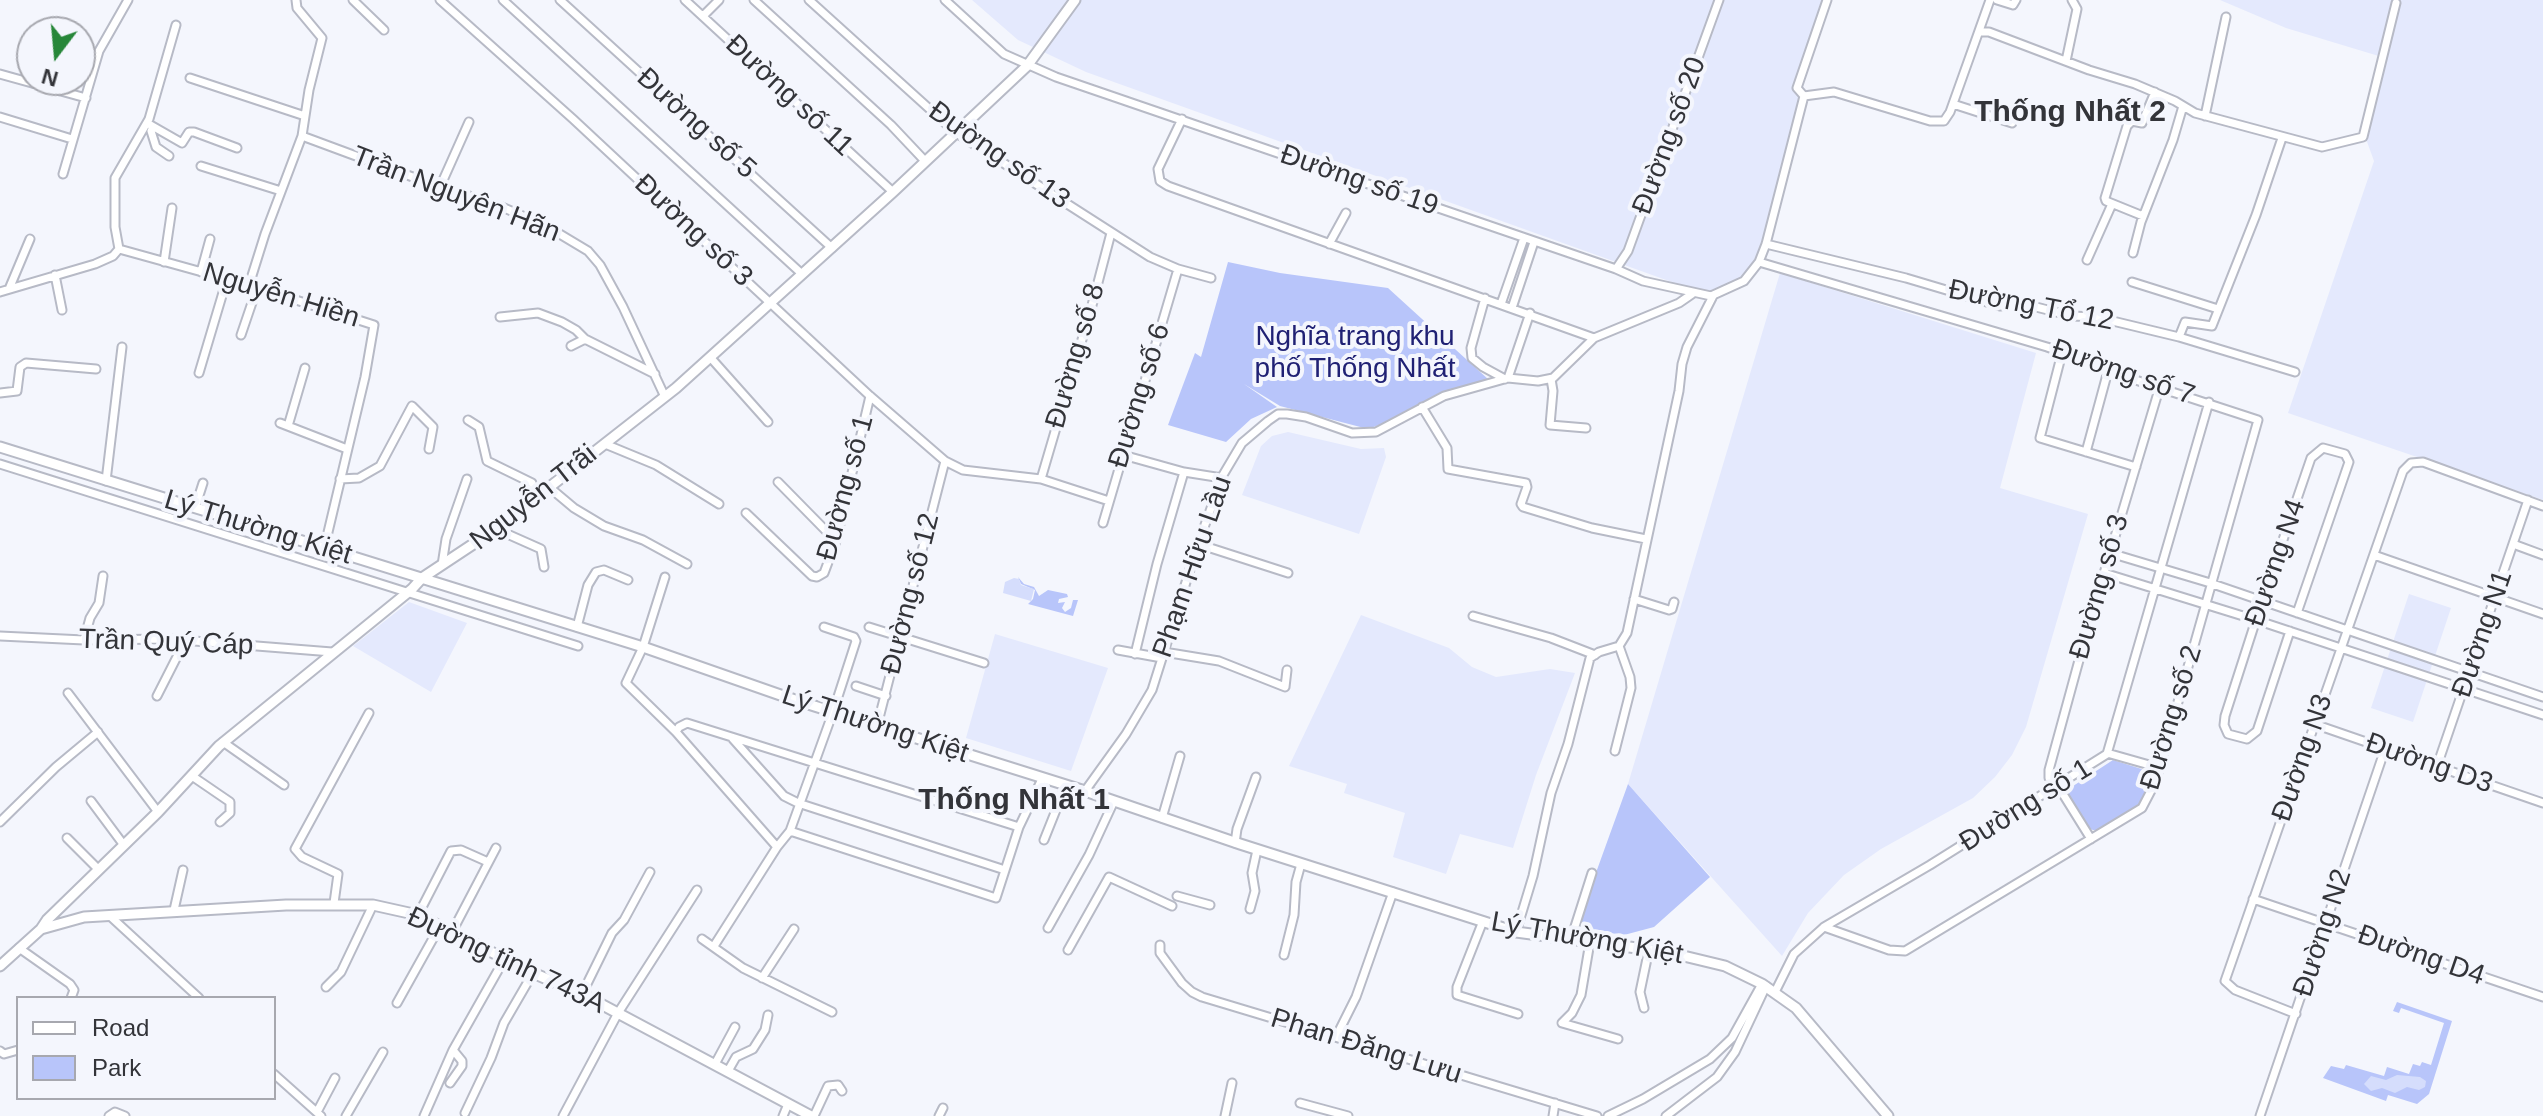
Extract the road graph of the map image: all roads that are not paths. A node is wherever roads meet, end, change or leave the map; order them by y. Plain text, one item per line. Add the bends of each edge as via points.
1 (128, 0) edge
2 (296, 0) edge
3 (353, 0) edge
4 (440, 0) edge
5 (503, 0) edge
6 (560, 0) edge
7 (685, 0) edge
8 (719, 0) edge
9 (754, 0) edge
10 (809, 0) edge
11 (945, 0) edge
12 (1075, 0) edge
13 (1719, 0) edge
14 (1827, 0) edge
15 (1990, 0) edge
16 (1997, 0) edge
17 (2016, 0) edge
18 (2072, 0) edge
19 (2396, 3) dead end
20 (703, 16) junction
21 (2226, 17) dead end
22 (176, 25) dead end
23 (384, 30) dead end
24 (1979, 32) junction
25 (2066, 61) junction
26 (1027, 66) junction
27 (0, 74) edge
28 (190, 78) dead end
29 (2155, 92) junction
30 (1804, 96) junction
31 (86, 98) junction
32 (1953, 104) junction
33 (2183, 106) junction
34 (305, 116) junction
35 (2205, 116) junction
36 (0, 117) edge
37 (1182, 119) junction
38 (469, 122) dead end
39 (2012, 123) dead end
40 (150, 125) junction
41 (955, 132) junction
42 (302, 136) junction
43 (2282, 138) junction
44 (72, 139) junction
45 (237, 148) dead end
46 (169, 156) dead end
47 (925, 161) junction
48 (201, 166) dead end
49 (63, 174) dead end
50 (440, 187) junction
51 (281, 191) junction
52 (893, 192) junction
53 (2112, 204) junction
54 (172, 208) dead end
55 (1346, 213) dead end
56 (2143, 216) junction
57 (1111, 233) junction
58 (1524, 238) junction
59 (30, 239) dead end
60 (210, 239) dead end
61 (1534, 242) junction
62 (1329, 244) junction
63 (1766, 244) junction
64 (832, 248) junction
65 (119, 249) junction
66 (2133, 253) dead end
67 (2087, 260) dead end
68 (164, 262) junction
69 (1759, 262) junction
70 (1178, 269) junction
71 (1616, 269) junction
72 (201, 272) junction
73 (802, 274) junction
74 (55, 275) junction
75 (1211, 278) dead end
76 (227, 279) junction
77 (2132, 282) dead end
78 (253, 286) junction
79 (9, 289) junction
80 (0, 292) edge
81 (1692, 294) junction
82 (1713, 296) junction
83 (1485, 298) junction
84 (769, 302) junction
85 (1501, 304) junction
86 (1512, 308) junction
87 (2218, 309) junction
88 (62, 310) dead end
89 (1530, 313) junction
90 (500, 317) dead end
91 (241, 335) dead end
92 (2179, 337) junction
93 (1594, 338) junction
94 (585, 339) junction
95 (571, 346) dead end
96 (122, 347) dead end
97 (2062, 353) junction
98 (710, 357) junction
99 (305, 368) dead end
100 (96, 369) dead end
101 (2108, 371) junction
102 (2295, 372) dead end
103 (199, 373) dead end
104 (655, 374) junction
105 (1507, 379) junction
106 (1551, 379) junction
107 (2160, 386) junction
108 (0, 393) edge
109 (870, 396) junction
110 (665, 397) junction
111 (2209, 402) junction
112 (1422, 407) junction
113 (2256, 418) joint
114 (468, 420) dead end
115 (768, 422) dead end
116 (1586, 428) dead end
117 (605, 444) junction
118 (0, 447) edge
119 (347, 449) junction
120 (429, 449) dead end
121 (2086, 452) junction
122 (1123, 455) junction
123 (945, 461) junction
124 (0, 464) edge
125 (2136, 467) junction
126 (1184, 472) junction
127 (1222, 478) junction
128 (340, 479) junction
129 (467, 479) dead end
130 (1041, 479) junction
131 (106, 481) junction
132 (778, 482) dead end
133 (203, 483) dead end
134 (549, 487) junction
135 (538, 496) junction
136 (2528, 500) junction
137 (1109, 501) junction
138 (719, 504) dead end
139 (2543, 506) edge
140 (195, 508) junction
141 (746, 513) dead end
142 (1103, 523) dead end
143 (496, 529) junction
144 (1646, 539) junction
145 (836, 541) junction
146 (1198, 544) junction
147 (2513, 544) junction
148 (324, 549) junction
149 (2110, 553) junction
150 (2374, 555) junction
151 (2543, 555) edge
152 (687, 564) dead end
153 (442, 567) junction
154 (544, 567) dead end
155 (2161, 568) junction
156 (1288, 573) dead end
157 (2104, 573) junction
158 (103, 576) dead end
159 (665, 577) dead end
160 (422, 578) junction
161 (628, 580) dead end
162 (2211, 584) junction
163 (2155, 588) junction
164 (408, 593) junction
165 (2496, 598) junction
166 (1634, 599) junction
167 (2262, 601) junction
168 (1674, 602) dead end
169 (2205, 604) junction
170 (2297, 613) junction
171 (2543, 614) edge
172 (1473, 616) dead end
173 (2256, 620) junction
174 (577, 627) junction
175 (824, 627) dead end
176 (869, 627) dead end
177 (2348, 630) junction
178 (2290, 631) junction
179 (0, 636) edge
180 (186, 639) junction
181 (901, 639) junction
182 (84, 640) junction
183 (578, 646) dead end
184 (1619, 646) junction
185 (643, 647) junction
186 (2341, 649) junction
187 (1118, 650) dead end
188 (332, 652) junction
189 (1135, 654) junction
190 (1163, 655) junction
191 (1595, 655) junction
192 (984, 663) dead end
193 (1287, 670) dead end
194 (2471, 673) junction
195 (856, 686) dead end
196 (2465, 690) junction
197 (68, 693) dead end
198 (157, 696) dead end
199 (886, 696) junction
200 (2543, 697) edge
201 (833, 712) junction
202 (369, 713) dead end
203 (2543, 715) edge
204 (2314, 724) junction
205 (877, 726) junction
206 (98, 732) junction
207 (676, 732) junction
208 (732, 738) junction
209 (223, 742) junction
210 (2385, 749) junction
211 (1615, 751) dead end
212 (2107, 753) junction
213 (1180, 756) dead end
214 (815, 765) junction
215 (2437, 766) junction
216 (2160, 768) junction
217 (192, 776) junction
218 (1256, 777) dead end
219 (1042, 779) junction
220 (284, 785) dead end
221 (1066, 785) junction
222 (2058, 786) junction
223 (1085, 791) junction
224 (91, 801) dead end
225 (1114, 801) junction
226 (798, 803) junction
227 (2543, 803) edge
228 (158, 812) junction
229 (1162, 818) junction
230 (0, 822) edge
231 (220, 822) dead end
232 (1019, 827) junction
233 (790, 831) junction
234 (67, 838) dead end
235 (2091, 839) junction
236 (1044, 840) dead end
237 (1235, 843) junction
238 (123, 844) junction
239 (777, 847) junction
240 (496, 848) dead end
241 (1257, 850) junction
242 (488, 862) junction
243 (1301, 864) junction
244 (98, 869) junction
245 (183, 870) dead end
246 (1005, 870) junction
247 (650, 872) dead end
248 (1592, 873) dead end
249 (697, 890) dead end
250 (1393, 892) junction
251 (1177, 896) dead end
252 (2253, 899) junction
253 (334, 903) junction
254 (373, 905) junction
255 (1210, 905) dead end
256 (1172, 906) dead end
257 (1250, 909) dead end
258 (174, 910) junction
259 (109, 915) junction
260 (418, 915) junction
261 (1483, 921) junction
262 (2326, 923) junction
263 (440, 926) junction
264 (1824, 927) junction
265 (1048, 928) dead end
266 (41, 929) junction
267 (794, 929) dead end
268 (452, 932) junction
269 (1516, 932) junction
270 (702, 939) dead end
271 (1571, 939) junction
272 (1590, 942) junction
273 (1160, 945) dead end
274 (714, 946) junction
275 (19, 948) junction
276 (1649, 949) junction
277 (1068, 950) dead end
278 (1284, 955) dead end
279 (505, 958) junction
280 (0, 966) edge
281 (533, 973) junction
282 (762, 978) junction
283 (326, 987) dead end
284 (1768, 987) junction
285 (582, 994) junction
286 (72, 996) edge
287 (197, 996) edge
288 (2543, 997) edge
289 (397, 1003) dead end
290 (1644, 1008) dead end
291 (832, 1012) dead end
292 (618, 1013) junction
293 (1518, 1014) dead end
294 (2296, 1014) junction
295 (768, 1015) dead end
296 (735, 1027) dead end
297 (1336, 1037) junction
298 (1618, 1039) dead end
299 (453, 1050) junction
300 (383, 1052) dead end
301 (715, 1064) junction
302 (728, 1071) junction
303 (276, 1076) edge
304 (335, 1078) dead end
305 (450, 1083) dead end
306 (1232, 1083) dead end
307 (842, 1091) dead end
308 (1300, 1103) dead end
309 (1555, 1103) junction
310 (788, 1104) junction
311 (465, 1113) dead end
312 (319, 1114) edge
313 (567, 1115) edge
314 (1228, 1115) edge
315 (109, 1116) edge
316 (125, 1116) edge
317 (346, 1116) edge
318 (424, 1116) edge
319 (783, 1116) edge
320 (812, 1116) edge
321 (1348, 1116) edge
322 (1553, 1116) edge
323 (1597, 1116) edge
324 (1608, 1116) edge
325 (1666, 1116) edge
326 (1888, 1116) edge
327 (2260, 1116) edge

1 - 31 street via 99,51
2 - 34 street via 322,38
3 - 23 street
4 - 84 street, Đường số 3
5 - 73 street
6 - 64 street, Đường số 5
7 - 20 street, Đường số 11
8 - 20 street
9 - 47 street
10 - 41 street, Đường số 13
11 - 26 street, Đường số 19 via 1004,54
12 - 26 main road, Nguyễn Trãi
13 - 71 street, Đường số 20 via 1628,251
14 - 30 street via 1797,88
15 - 24 street
16 - 17 street via 2013,5
18 - 25 street via 2077,9
19 - 43 street via 2363,137 2322,147
20 - 52 street, Đường số 11
21 - 35 street
22 - 40 street
24 - 25 street
24 - 32 street
25 - 29 street
26 - 37 street, Đường số 19
26 - 41 main road, Nguyễn Trãi
27 - 31 street
28 - 34 street
29 - 33 street
29 - 53 street via 2142,123 2127,126 2105,198
30 - 32 street via 1834,92 1937,122 1944,121
30 - 63 street
31 - 44 street
32 - 39 street
33 - 35 street
33 - 56 street
34 - 42 street
35 - 43 street
36 - 44 street
37 - 58 street, Đường số 19
37 - 62 street via 1158,169 1160,181
38 - 50 street
40 - 45 street via 182,143 194,132
40 - 46 street via 156,147
40 - 65 street via 120,166 115,187
41 - 47 main road, Nguyễn Trãi
41 - 57 street, Đường số 13
42 - 50 street, Trần Nguyên Hãn
42 - 51 street
43 - 87 street
44 - 49 street
47 - 52 main road, Nguyễn Trãi
48 - 51 street
50 - 104 street, Trần Nguyên Hãn via 502,207 588,251
51 - 78 street
52 - 64 main road, Nguyễn Trãi
53 - 56 street
53 - 67 street
54 - 68 street
55 - 62 street
56 - 66 street
57 - 70 street, Đường số 13
57 - 130 street, Đường số 8
58 - 61 street, Đường số 19
58 - 85 street
59 - 79 street
60 - 72 street
61 - 71 street, Đường số 19
61 - 86 street
62 - 83 street
63 - 69 street
63 - 92 street, Đường Tổ 12 via 2000,306 2028,305
64 - 73 main road, Nguyễn Trãi
65 - 68 street, Nguyễn Hiền
65 - 74 street via 95,264
68 - 72 street, Nguyễn Hiền
69 - 82 street via 1744,281
69 - 97 street, Đường số 7
70 - 75 street, Đường số 13
70 - 122 street, Đường số 6
71 - 81 street, Đường số 19
72 - 76 street, Nguyễn Hiền
73 - 84 main road, Nguyễn Trãi
74 - 79 street
74 - 88 street
76 - 78 street, Nguyễn Hiền
76 - 103 street
77 - 87 street
78 - 91 street
78 - 119 street, Nguyễn Hiền via 374,325
79 - 80 street
81 - 82 street, Đường số 19
81 - 93 street
82 - 144 street via 1682,364
83 - 85 street
83 - 105 street via 1472,358
84 - 98 main road, Nguyễn Trãi
84 - 109 street, Đường số 3
85 - 86 street
86 - 89 street
87 - 92 street via 2212,326 2185,322
89 - 93 street
89 - 105 street
90 - 94 street via 538,313
92 - 102 street, Đường Tổ 12
93 - 106 street
94 - 95 street
94 - 104 street
96 - 131 street
97 - 101 street, Đường số 7
97 - 121 street via 2039,435
98 - 110 main road, Nguyễn Trãi
98 - 115 street
99 - 119 street via 284,424
100 - 108 street via 22,364 17,391
101 - 107 street, Đường số 7
101 - 121 street
104 - 110 street, Trần Nguyên Hãn
105 - 106 street, Phạm Hữu Lầu
105 - 112 street, Phạm Hữu Lầu
106 - 116 street via 1550,425
107 - 111 street, Đường số 7
107 - 125 street, Đường số 3
109 - 123 street, Đường số 3
109 - 145 street, Đường số 1
110 - 117 main road, Nguyễn Trãi
111 - 113 street, Đường số 7
111 - 155 street, Đường số 1
112 - 127 street, Phạm Hữu Lầu via 1368,434 1278,414 1242,443
112 - 144 street via 1447,448 1448,469 1526,483 1523,507
113 - 162 street, Đường số 2
114 - 135 street via 479,427 487,461 532,483
117 - 134 main road, Nguyễn Trãi
117 - 138 street via 656,465
118 - 131 main road, Lý Thường Kiệt
119 - 128 street, Nguyễn Hiền
120 - 128 street via 433,427 412,406 380,466 359,478
121 - 125 street
122 - 126 street
122 - 137 street, Đường số 6
123 - 130 street via 963,470
123 - 181 street, Đường số 12
124 - 164 street
125 - 149 street, Đường số 3
126 - 127 street
126 - 189 street
127 - 146 street, Phạm Hữu Lầu
128 - 148 street, Nguyễn Hiền
129 - 153 street
130 - 137 street
131 - 140 main road, Lý Thường Kiệt
132 - 145 street
133 - 140 street
134 - 135 main road, Nguyễn Trãi
134 - 152 street via 604,526
135 - 143 main road, Nguyễn Trãi
136 - 139 street
136 - 147 street, Đường N1
136 - 150 street, Đường N3 via 2441,466 2411,463 2403,471
137 - 142 street, Đường số 6
140 - 148 main road, Lý Thường Kiệt
141 - 145 street, Đường số 1 via 815,577 826,571
143 - 153 main road, Nguyễn Trãi
143 - 154 street via 541,549
144 - 166 street
146 - 156 street
146 - 190 street, Phạm Hữu Lầu
147 - 151 street
147 - 165 street, Đường N1
148 - 160 main road, Lý Thường Kiệt
149 - 155 street
149 - 157 street, Đường số 3
150 - 165 street
150 - 177 street, Đường N3
153 - 160 main road, Nguyễn Trãi
155 - 162 street
155 - 163 street, Đường số 1
157 - 163 street
157 - 222 street, Đường số 3 via 2049,770
158 - 182 street
159 - 185 street
160 - 164 main road, Nguyễn Trãi
160 - 174 main road, Lý Thường Kiệt
161 - 174 street via 596,572
162 - 167 street
162 - 169 street, Đường số 2
163 - 169 street
163 - 212 street, Đường số 1
164 - 183 street
164 - 188 main road, Nguyễn Trãi
165 - 171 street
165 - 194 street, Đường N1
166 - 168 street via 1669,610
166 - 184 street
167 - 170 street
167 - 170 street, Đường N4 via 2311,458 2323,448 2345,454 2347,469
167 - 173 street, Đường N4
169 - 173 street
169 - 216 street, Đường số 2
170 - 177 street
172 - 191 street
173 - 178 street
173 - 178 street, Đường N4 via 2225,716 2228,734 2247,739 2257,731
174 - 185 main road, Lý Thường Kiệt
175 - 201 street via 856,641
176 - 181 street
177 - 186 street, Đường N3
177 - 194 street
178 - 186 street
179 - 182 street, Trần Quý Cáp
180 - 182 street, Trần Quý Cáp
180 - 188 street, Trần Quý Cáp
180 - 198 street
181 - 192 street
181 - 199 street, Đường số 12
184 - 191 street
184 - 211 street via 1631,688
185 - 201 main road, Lý Thường Kiệt
185 - 207 street via 626,683
186 - 196 street
186 - 204 street, Đường N3
187 - 189 street
188 - 209 main road, Nguyễn Trãi
189 - 190 street
190 - 193 street via 1219,661 1285,687
190 - 223 street, Phạm Hữu Lầu via 1143,707
191 - 269 street via 1551,793
194 - 196 street, Đường N1
194 - 200 street
195 - 199 street
196 - 203 street
196 - 215 street, Đường N1
197 - 206 street
199 - 205 street, Đường số 12
201 - 205 main road, Lý Thường Kiệt
201 - 214 street
202 - 253 street via 295,849 338,874
204 - 210 street, Đường D3
204 - 252 street, Đường N3
205 - 219 main road, Lý Thường Kiệt
206 - 228 street
206 - 230 street
207 - 208 street via 687,723
207 - 239 street
208 - 214 street
208 - 226 street via 784,796
209 - 217 main road, Nguyễn Trãi
209 - 220 street
210 - 215 street, Đường D3
210 - 262 street, Đường N2
212 - 216 street
212 - 222 street, Đường số 1
213 - 229 street
214 - 226 street
214 - 232 street
215 - 227 street, Đường D3
216 - 235 street, Đường số 2 via 2142,808
217 - 228 main road, Nguyễn Trãi
217 - 231 street via 230,802 230,813
218 - 237 street
219 - 221 main road, Lý Thường Kiệt
219 - 232 street
221 - 223 main road, Lý Thường Kiệt
221 - 236 street
222 - 235 street
222 - 264 street, Đường số 1
223 - 225 main road, Lý Thường Kiệt
224 - 238 street
225 - 229 main road, Lý Thường Kiệt
225 - 265 street
226 - 233 street
226 - 246 street
228 - 238 main road, Nguyễn Trãi
229 - 237 main road, Lý Thường Kiệt
232 - 246 street
233 - 239 street
233 - 246 street via 996,898
234 - 244 street
235 - 264 street, Đường số 2 via 1905,951
237 - 241 main road, Lý Thường Kiệt
238 - 244 main road, Nguyễn Trãi
239 - 274 street
240 - 242 street
241 - 243 main road, Lý Thường Kiệt
241 - 257 street
242 - 260 street via 451,851
242 - 268 street
243 - 250 main road, Lý Thường Kiệt
243 - 278 street
244 - 266 main road, Nguyễn Trãi
245 - 258 street
247 - 285 street
248 - 271 street
249 - 292 street
250 - 261 main road, Lý Thường Kiệt
250 - 297 street
251 - 255 street
252 - 262 street, Đường D4
252 - 294 street, Đường N3 via 2225,981
253 - 254 main road, Đường tỉnh 743A
253 - 258 main road, Đường tỉnh 743A
254 - 260 main road, Đường tỉnh 743A
254 - 283 street via 341,972
256 - 277 street via 1109,877
258 - 259 main road, Đường tỉnh 743A
259 - 266 main road, Đường tỉnh 743A
259 - 287 street
260 - 263 main road, Đường tỉnh 743A
261 - 269 main road, Lý Thường Kiệt
261 - 293 street via 1457,995
262 - 288 street, Đường D4
262 - 294 street, Đường N2
263 - 268 main road, Đường tỉnh 743A
263 - 289 street
264 - 284 street, Đường số 1
266 - 275 main road, Đường tỉnh 743A
267 - 282 street
268 - 279 main road, Đường tỉnh 743A
269 - 271 main road, Lý Thường Kiệt
270 - 274 street
271 - 272 main road, Lý Thường Kiệt
272 - 276 main road, Lý Thường Kiệt
272 - 298 street via 1581,995 1562,1023
273 - 297 street, Phan Đăng Lưu via 1160,953 1192,992
274 - 282 street
275 - 280 main road, Đường tỉnh 743A
275 - 286 street via 70,984
276 - 284 main road, Lý Thường Kiệt via 1725,966
276 - 290 street via 1640,992
279 - 281 main road, Đường tỉnh 743A
279 - 299 street
281 - 285 main road, Đường tỉnh 743A
281 - 311 street via 504,1023
282 - 291 street
284 - 324 street via 1710,1059
284 - 325 street via 1717,1077
284 - 326 main road, Lý Thường Kiệt via 1808,1019
285 - 292 main road, Đường tỉnh 743A
292 - 301 main road, Đường tỉnh 743A
292 - 313 street
294 - 327 street, Đường N2
295 - 302 street via 752,1051 736,1057
296 - 301 street
297 - 309 street, Phan Đăng Lưu
299 - 305 street via 462,1066
299 - 318 street
300 - 317 street
301 - 302 main road, Đường tỉnh 743A
302 - 310 main road, Đường tỉnh 743A
303 - 312 street
304 - 312 street
306 - 314 street
307 - 320 street via 838,1085 828,1086
308 - 321 street
309 - 322 street
309 - 323 street, Phan Đăng Lưu
310 - 319 street
310 - 320 main road, Đường tỉnh 743A
315 - 316 street

